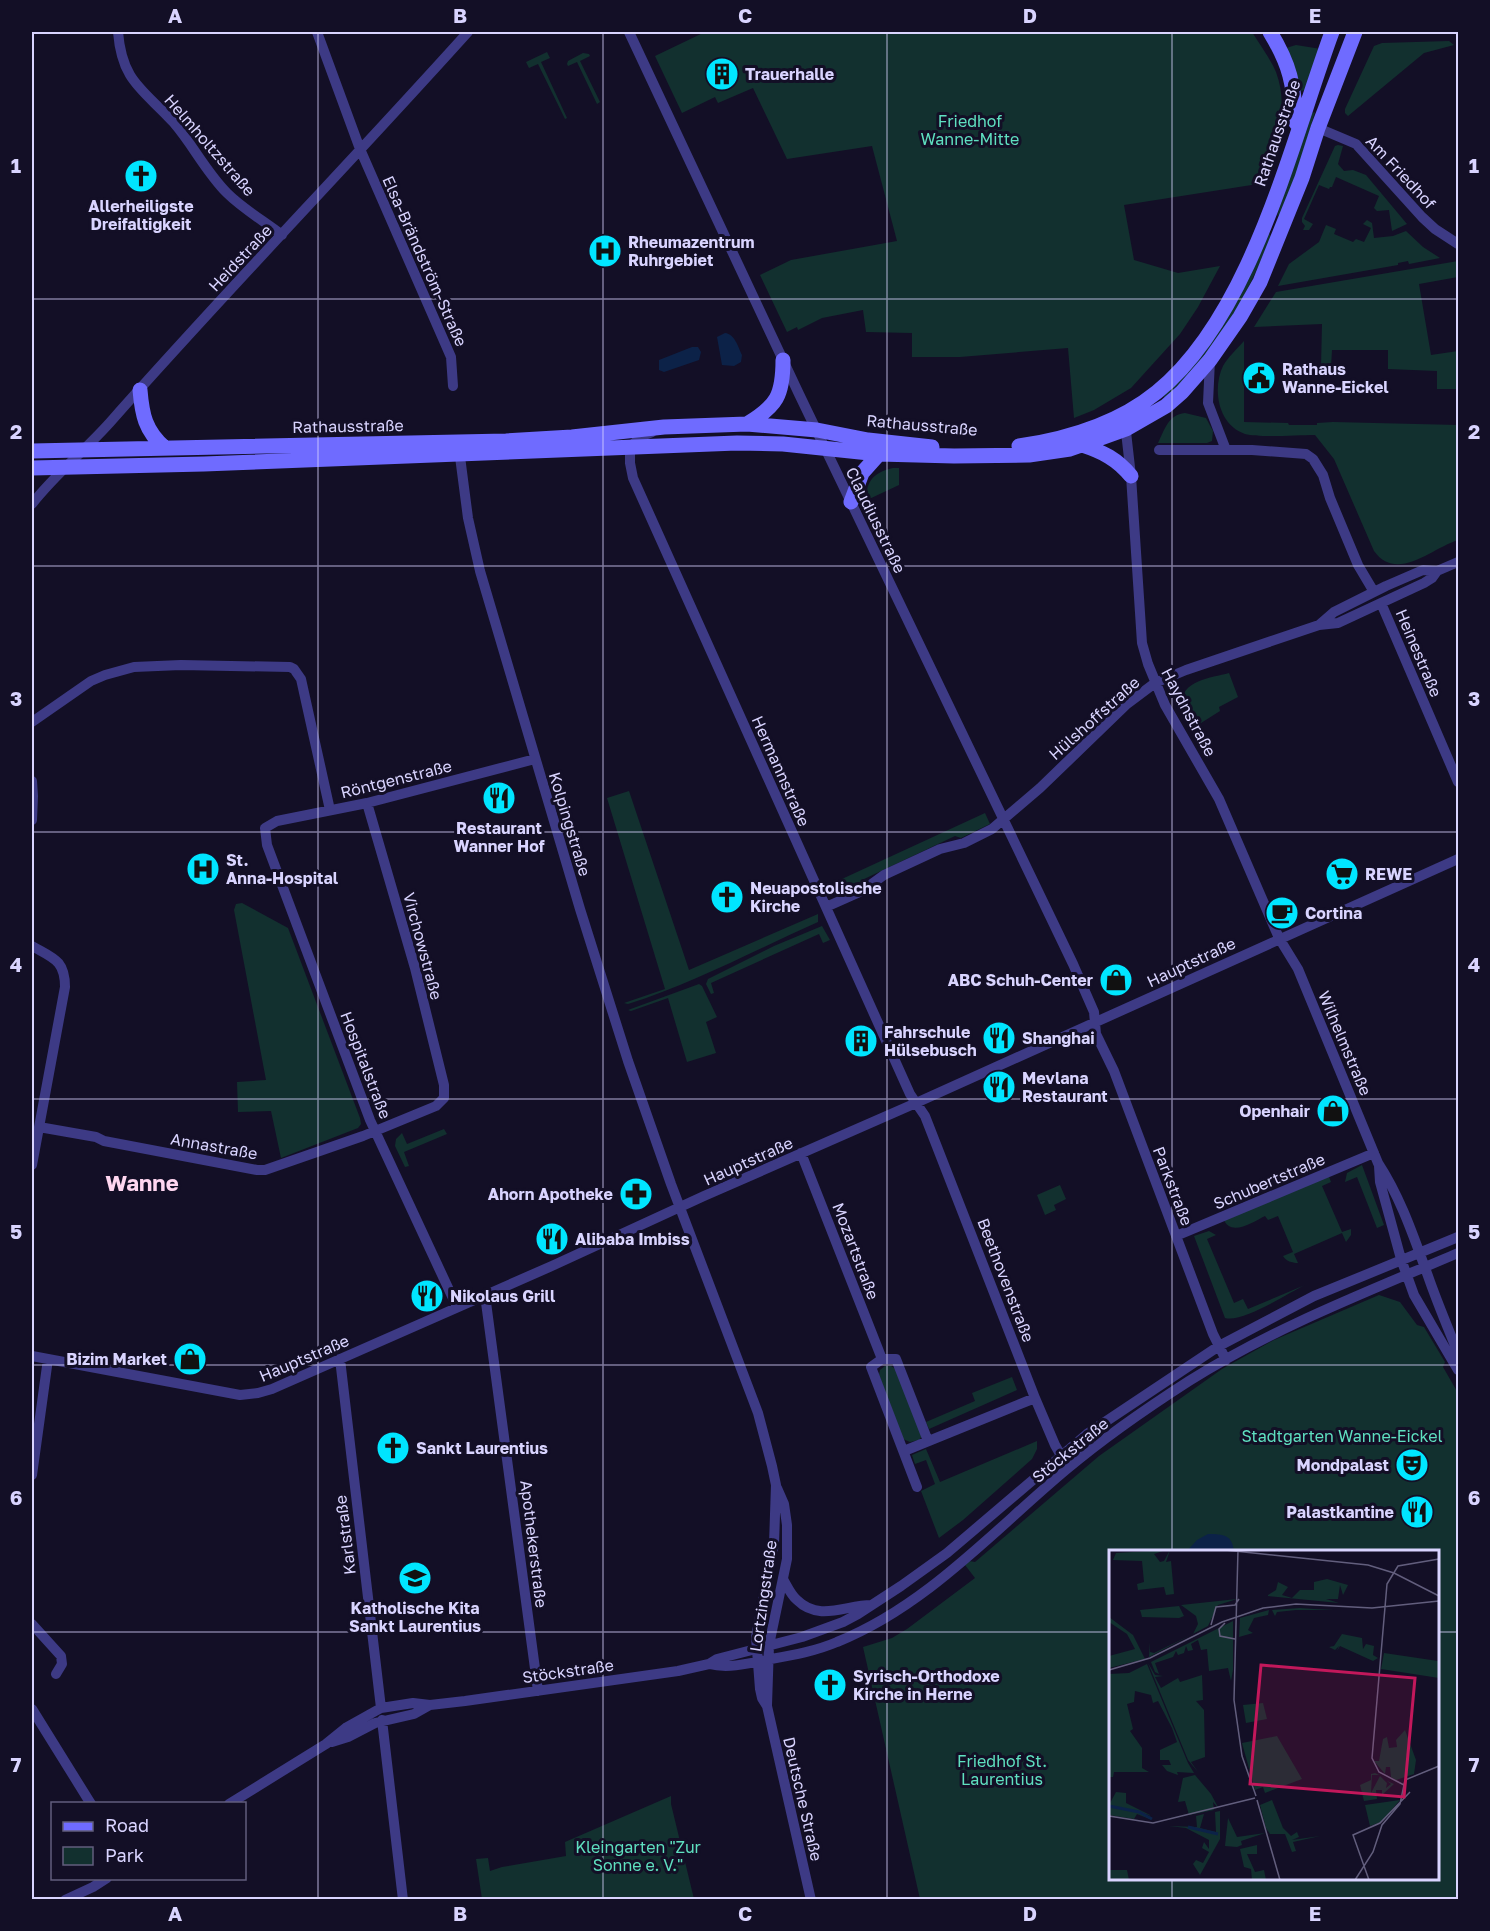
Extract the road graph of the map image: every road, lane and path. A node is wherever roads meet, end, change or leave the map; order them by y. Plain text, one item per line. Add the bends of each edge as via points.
1 (118, 32) edge
2 (317, 32) edge
3 (468, 32) edge
4 (629, 32) edge
5 (1270, 32) edge
6 (1332, 32) edge
7 (1354, 32) edge
8 (1318, 128) junction
9 (1297, 132) junction
10 (360, 149) junction
11 (1264, 222) junction
12 (1281, 231) junction
13 (282, 235) junction
14 (1458, 244) edge
15 (783, 360) junction
16 (1210, 360) junction
17 (453, 386) dead end
18 (140, 390) junction
19 (1124, 422) junction
20 (747, 424) junction
21 (664, 427) junction
22 (817, 430) junction
23 (1082, 445) junction
24 (630, 447) junction
25 (165, 448) junction
26 (459, 448) junction
27 (826, 449) junction
28 (86, 450) junction
29 (1159, 450) dead end
30 (1226, 450) junction
31 (32, 451) edge
32 (879, 454) junction
33 (32, 468) edge
34 (65, 469) junction
35 (1131, 476) junction
36 (851, 502) junction
37 (32, 504) edge
38 (1458, 562) edge
39 (1437, 571) junction
40 (1374, 592) junction
41 (1381, 603) junction
42 (1319, 625) junction
43 (1155, 682) junction
44 (32, 722) edge
45 (535, 759) junction
46 (32, 781) edge
47 (1458, 782) edge
48 (368, 803) junction
49 (330, 810) junction
50 (1003, 819) junction
51 (32, 820) edge
52 (265, 828) joint
53 (1458, 859) edge
54 (826, 907) junction
55 (1279, 938) junction
56 (32, 945) edge
57 (1095, 1023) junction
58 (444, 1098) joint
59 (916, 1103) junction
60 (39, 1127) junction
61 (375, 1131) junction
62 (801, 1153) junction
63 (1376, 1158) junction
64 (32, 1165) edge
65 (680, 1208) junction
66 (1176, 1236) junction
67 (1458, 1237) edge
68 (1419, 1252) junction
69 (1458, 1253) edge
70 (1401, 1259) junction
71 (1425, 1268) junction
72 (1406, 1276) junction
73 (485, 1294) junction
74 (457, 1307) junction
75 (1219, 1346) junction
76 (1458, 1353) edge
77 (32, 1356) edge
78 (48, 1359) junction
79 (340, 1359) junction
80 (882, 1359) junction
81 (1226, 1360) junction
82 (1458, 1370) edge
83 (1035, 1398) junction
84 (928, 1441) junction
85 (904, 1451) junction
86 (1061, 1456) junction
87 (1068, 1468) junction
88 (32, 1475) edge
89 (776, 1485) junction
90 (917, 1487) dead end
91 (783, 1579) junction
92 (872, 1605) junction
93 (32, 1624) edge
94 (769, 1645) junction
95 (757, 1648) junction
96 (769, 1659) junction
97 (757, 1662) junction
98 (708, 1664) junction
99 (56, 1674) dead end
100 (538, 1690) junction
101 (430, 1705) junction
102 (767, 1706) junction
103 (381, 1708) junction
104 (32, 1709) edge
105 (382, 1720) junction
106 (326, 1744) junction
107 (90, 1802) edge
108 (231, 1802) edge
109 (104, 1880) edge
110 (65, 1899) edge
111 (403, 1899) edge
112 (810, 1899) edge

1 - 13 street, Helmholtzstraße via 119,50 132,80 173,122 227,193
2 - 10 street, Elsa-Brändström-Straße
3 - 10 street, Heidstraße
4 - 15 street, Claudiusstraße
5 - 9 street via 1292,77
6 - 9 street, Rathausstraße
7 - 8 street, Rathausstraße
8 - 12 street, Rathausstraße
8 - 14 street, Am Friedhof via 1356,144 1422,217
9 - 11 street, Rathausstraße
10 - 13 street, Heidstraße
10 - 17 street, Elsa-Brändström-Straße via 451,357
11 - 12 street
11 - 19 street, Rathausstraße via 1240,279 1206,338 1181,369
12 - 16 street, Rathausstraße via 1250,300
13 - 18 street, Heidstraße
15 - 20 street via 780,395 765,413
15 - 22 street, Claudiusstraße
16 - 19 street, Rathausstraße via 1166,406
16 - 30 street via 1208,403
18 - 25 street via 144,422
18 - 28 street, Heidstraße
19 - 22 street, Rathausstraße via 1018,447 993,448 934,448
19 - 23 street, Rathausstraße
19 - 35 street, Haydnstraße
20 - 21 street, Rathausstraße
20 - 22 street, Rathausstraße
21 - 24 street, Rathausstraße via 642,436
21 - 26 street, Rathausstraße
22 - 27 street, Claudiusstraße
23 - 32 street, Rathausstraße via 1029,455
23 - 35 street via 1109,455
24 - 26 street, Rathausstraße
24 - 27 street, Rathausstraße via 737,443
24 - 54 street, Hermannstraße via 633,478
25 - 26 street, Rathausstraße
25 - 28 street, Rathausstraße
26 - 34 street, Rathausstraße
26 - 45 street, Kolpingstraße via 473,544
27 - 32 street, Rathausstraße
27 - 36 street, Claudiusstraße
28 - 31 street, Rathausstraße
28 - 34 street, Heidstraße
29 - 30 street
30 - 40 street via 1306,454 1319,467 1358,565
32 - 36 street via 862,473
33 - 34 street, Rathausstraße
34 - 37 street, Heidstraße
35 - 43 street, Haydnstraße via 1144,655
36 - 50 street, Claudiusstraße
38 - 39 street
39 - 40 street, Hülshoffstraße via 1423,570
39 - 41 street, Hülshoffstraße via 1424,583
40 - 42 street, Hülshoffstraße via 1334,612
41 - 42 street, Hülshoffstraße via 1338,623
41 - 47 street, Heinestraße
42 - 43 street, Hülshoffstraße
43 - 50 street, Hülshoffstraße
43 - 55 street, Haydnstraße via 1219,799
44 - 49 street via 78,688 123,669 160,665 294,669 301,679
45 - 48 street, Röntgenstraße
45 - 65 street, Kolpingstraße via 621,1041
46 - 51 street
48 - 49 street, Röntgenstraße
48 - 58 street, Virchowstraße via 415,968
49 - 52 street, Röntgenstraße via 277,821
50 - 54 street, Hülshoffstraße via 964,843 940,849
50 - 57 street, Claudiusstraße via 1076,972
52 - 61 street, Hospitalstraße via 267,845
53 - 55 street, Hauptstraße
54 - 59 street, Hermannstraße
55 - 57 street, Hauptstraße
55 - 63 street, Wilhelmstraße via 1298,969
56 - 60 street via 60,963 65,976
57 - 59 street, Hauptstraße
57 - 66 street, Parkstraße
58 - 61 street, Annastraße via 436,1106
59 - 62 street, Hauptstraße
59 - 83 street, Beethovenstraße via 936,1141
60 - 61 street, Annastraße via 257,1170 282,1166
60 - 64 street
61 - 74 street, Hospitalstraße
62 - 65 street, Hauptstraße
62 - 80 street, Mozartstraße
63 - 66 street, Schubertstraße via 1335,1169
63 - 68 street, Wilhelmstraße
63 - 70 street, Wilhelmstraße
65 - 73 street, Hauptstraße
65 - 89 street, Lortzingstraße via 758,1413
66 - 75 street, Parkstraße
67 - 68 street, Stöckstraße
68 - 70 street, Stöckstraße
68 - 71 street, Wilhelmstraße
69 - 71 street, Stöckstraße
70 - 72 street, Wilhelmstraße
70 - 75 street, Stöckstraße via 1314,1296
71 - 72 street, Stöckstraße
71 - 76 street, Wilhelmstraße
72 - 81 street, Stöckstraße via 1280,1331
72 - 82 street, Wilhelmstraße
73 - 74 street, Hauptstraße
73 - 100 street, Apothekerstraße
74 - 79 street, Hauptstraße
75 - 81 street, Parkstraße
75 - 86 street, Stöckstraße via 1108,1419
77 - 78 street, Hauptstraße
78 - 79 street, Hauptstraße via 240,1395 272,1389
78 - 88 street
79 - 103 street, Karlstraße
80 - 84 street via 896,1359
80 - 85 street via 871,1367
81 - 87 street, Stöckstraße via 1137,1416
83 - 84 street
83 - 86 street, Beethovenstraße
84 - 85 street
85 - 90 street
86 - 87 street, Beethovenstraße
86 - 92 street, Stöckstraße via 947,1552
87 - 96 street, Stöckstraße via 957,1565 889,1615 836,1643
89 - 91 street, Lortzingstraße via 787,1525
89 - 95 street, Lortzingstraße via 774,1544 757,1627
91 - 92 street, Stöckstraße via 796,1600 810,1609 825,1612
91 - 94 street, Lortzingstraße
92 - 94 street, Stöckstraße via 826,1629
93 - 99 street via 61,1656 62,1664
94 - 95 street, Stöckstraße
94 - 96 street, Lortzingstraße
95 - 97 street, Lortzingstraße
95 - 98 street, Stöckstraße
96 - 97 street, Stöckstraße
96 - 102 street, Lortzingstraße
97 - 98 street, Stöckstraße
97 - 102 street, Lortzingstraße via 762,1698
98 - 100 street, Stöckstraße
100 - 101 street, Stöckstraße
101 - 103 street, Stöckstraße via 413,1703
101 - 105 street, Stöckstraße via 414,1714
102 - 112 street, Deutsche Straße
103 - 106 street, Stöckstraße via 346,1727
104 - 107 street
105 - 106 street, Stöckstraße
105 - 111 street
106 - 108 street, Stöckstraße
109 - 110 street

